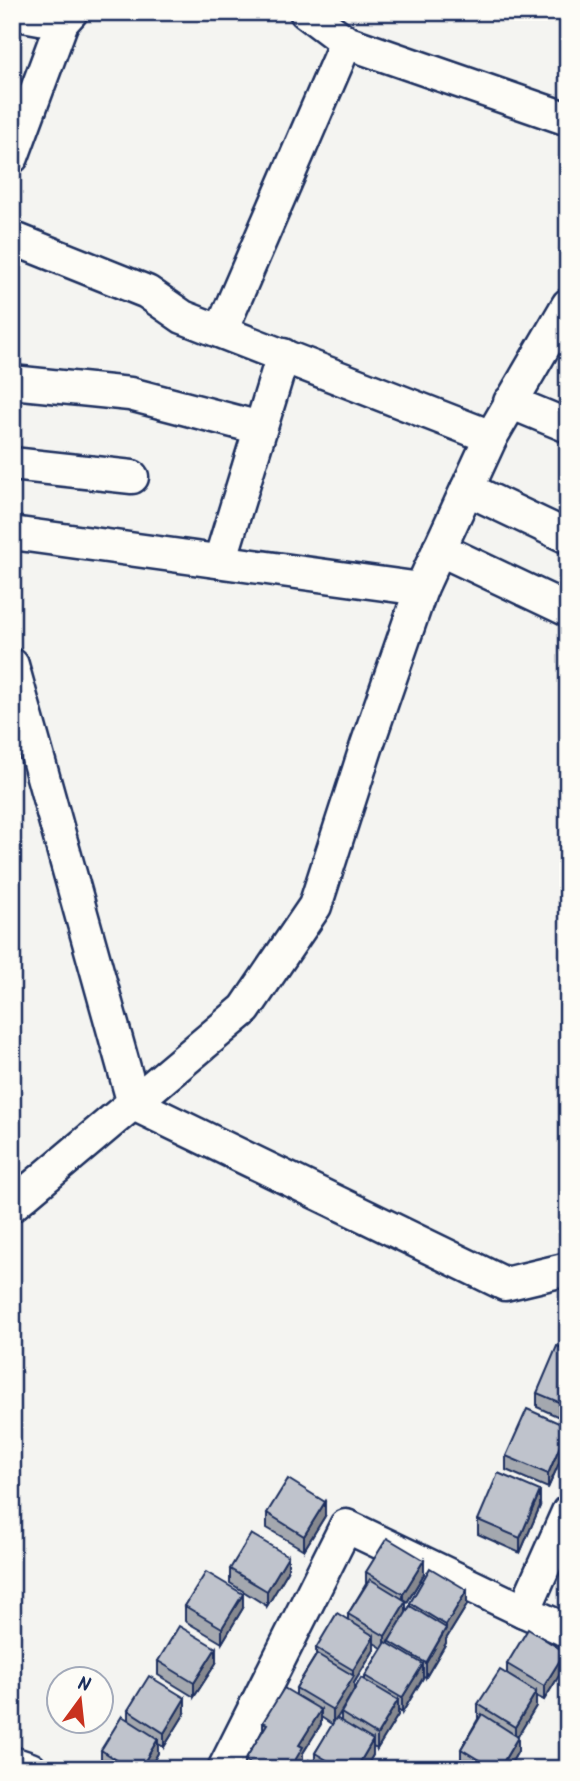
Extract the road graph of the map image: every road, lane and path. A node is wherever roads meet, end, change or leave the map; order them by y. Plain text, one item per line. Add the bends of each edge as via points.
1 (306, 12) edge
2 (12, 13) edge
3 (67, 17) edge
4 (346, 42) junction
5 (568, 119) edge
6 (12, 156) edge
7 (12, 238) edge
8 (565, 316) edge
9 (221, 331) junction
10 (283, 355) junction
11 (12, 382) edge
12 (510, 402) junction
13 (568, 426) edge
14 (260, 428) junction
15 (491, 437) junction
16 (12, 464) edge
17 (132, 477) dead end
18 (467, 489) junction
19 (12, 533) edge
20 (568, 537) edge
21 (439, 549) junction
22 (219, 561) junction
23 (421, 589) junction
24 (568, 611) edge
25 (12, 665) edge
26 (134, 1104) junction
27 (12, 1205) edge
28 (568, 1269) edge
29 (568, 1512) edge
30 (524, 1611) junction
31 (568, 1631) edge
32 (12, 1763) edge
33 (30, 1769) edge
34 (224, 1769) edge

1 - 4 street
2 - 3 street
3 - 6 street
4 - 5 street
4 - 9 street
7 - 9 street via 147,292 183,317
8 - 12 street
9 - 10 street
10 - 14 street
10 - 15 street
11 - 14 street via 130,394
12 - 13 street
12 - 15 street
14 - 22 street
15 - 18 street
16 - 17 street
18 - 20 street
18 - 21 street
19 - 22 street
21 - 23 street
21 - 24 street
22 - 23 street
23 - 26 street via 315,906 245,1009
25 - 26 street
26 - 27 street
26 - 28 street via 505,1284
29 - 30 street
30 - 31 street
30 - 34 street via 346,1526
32 - 33 street

